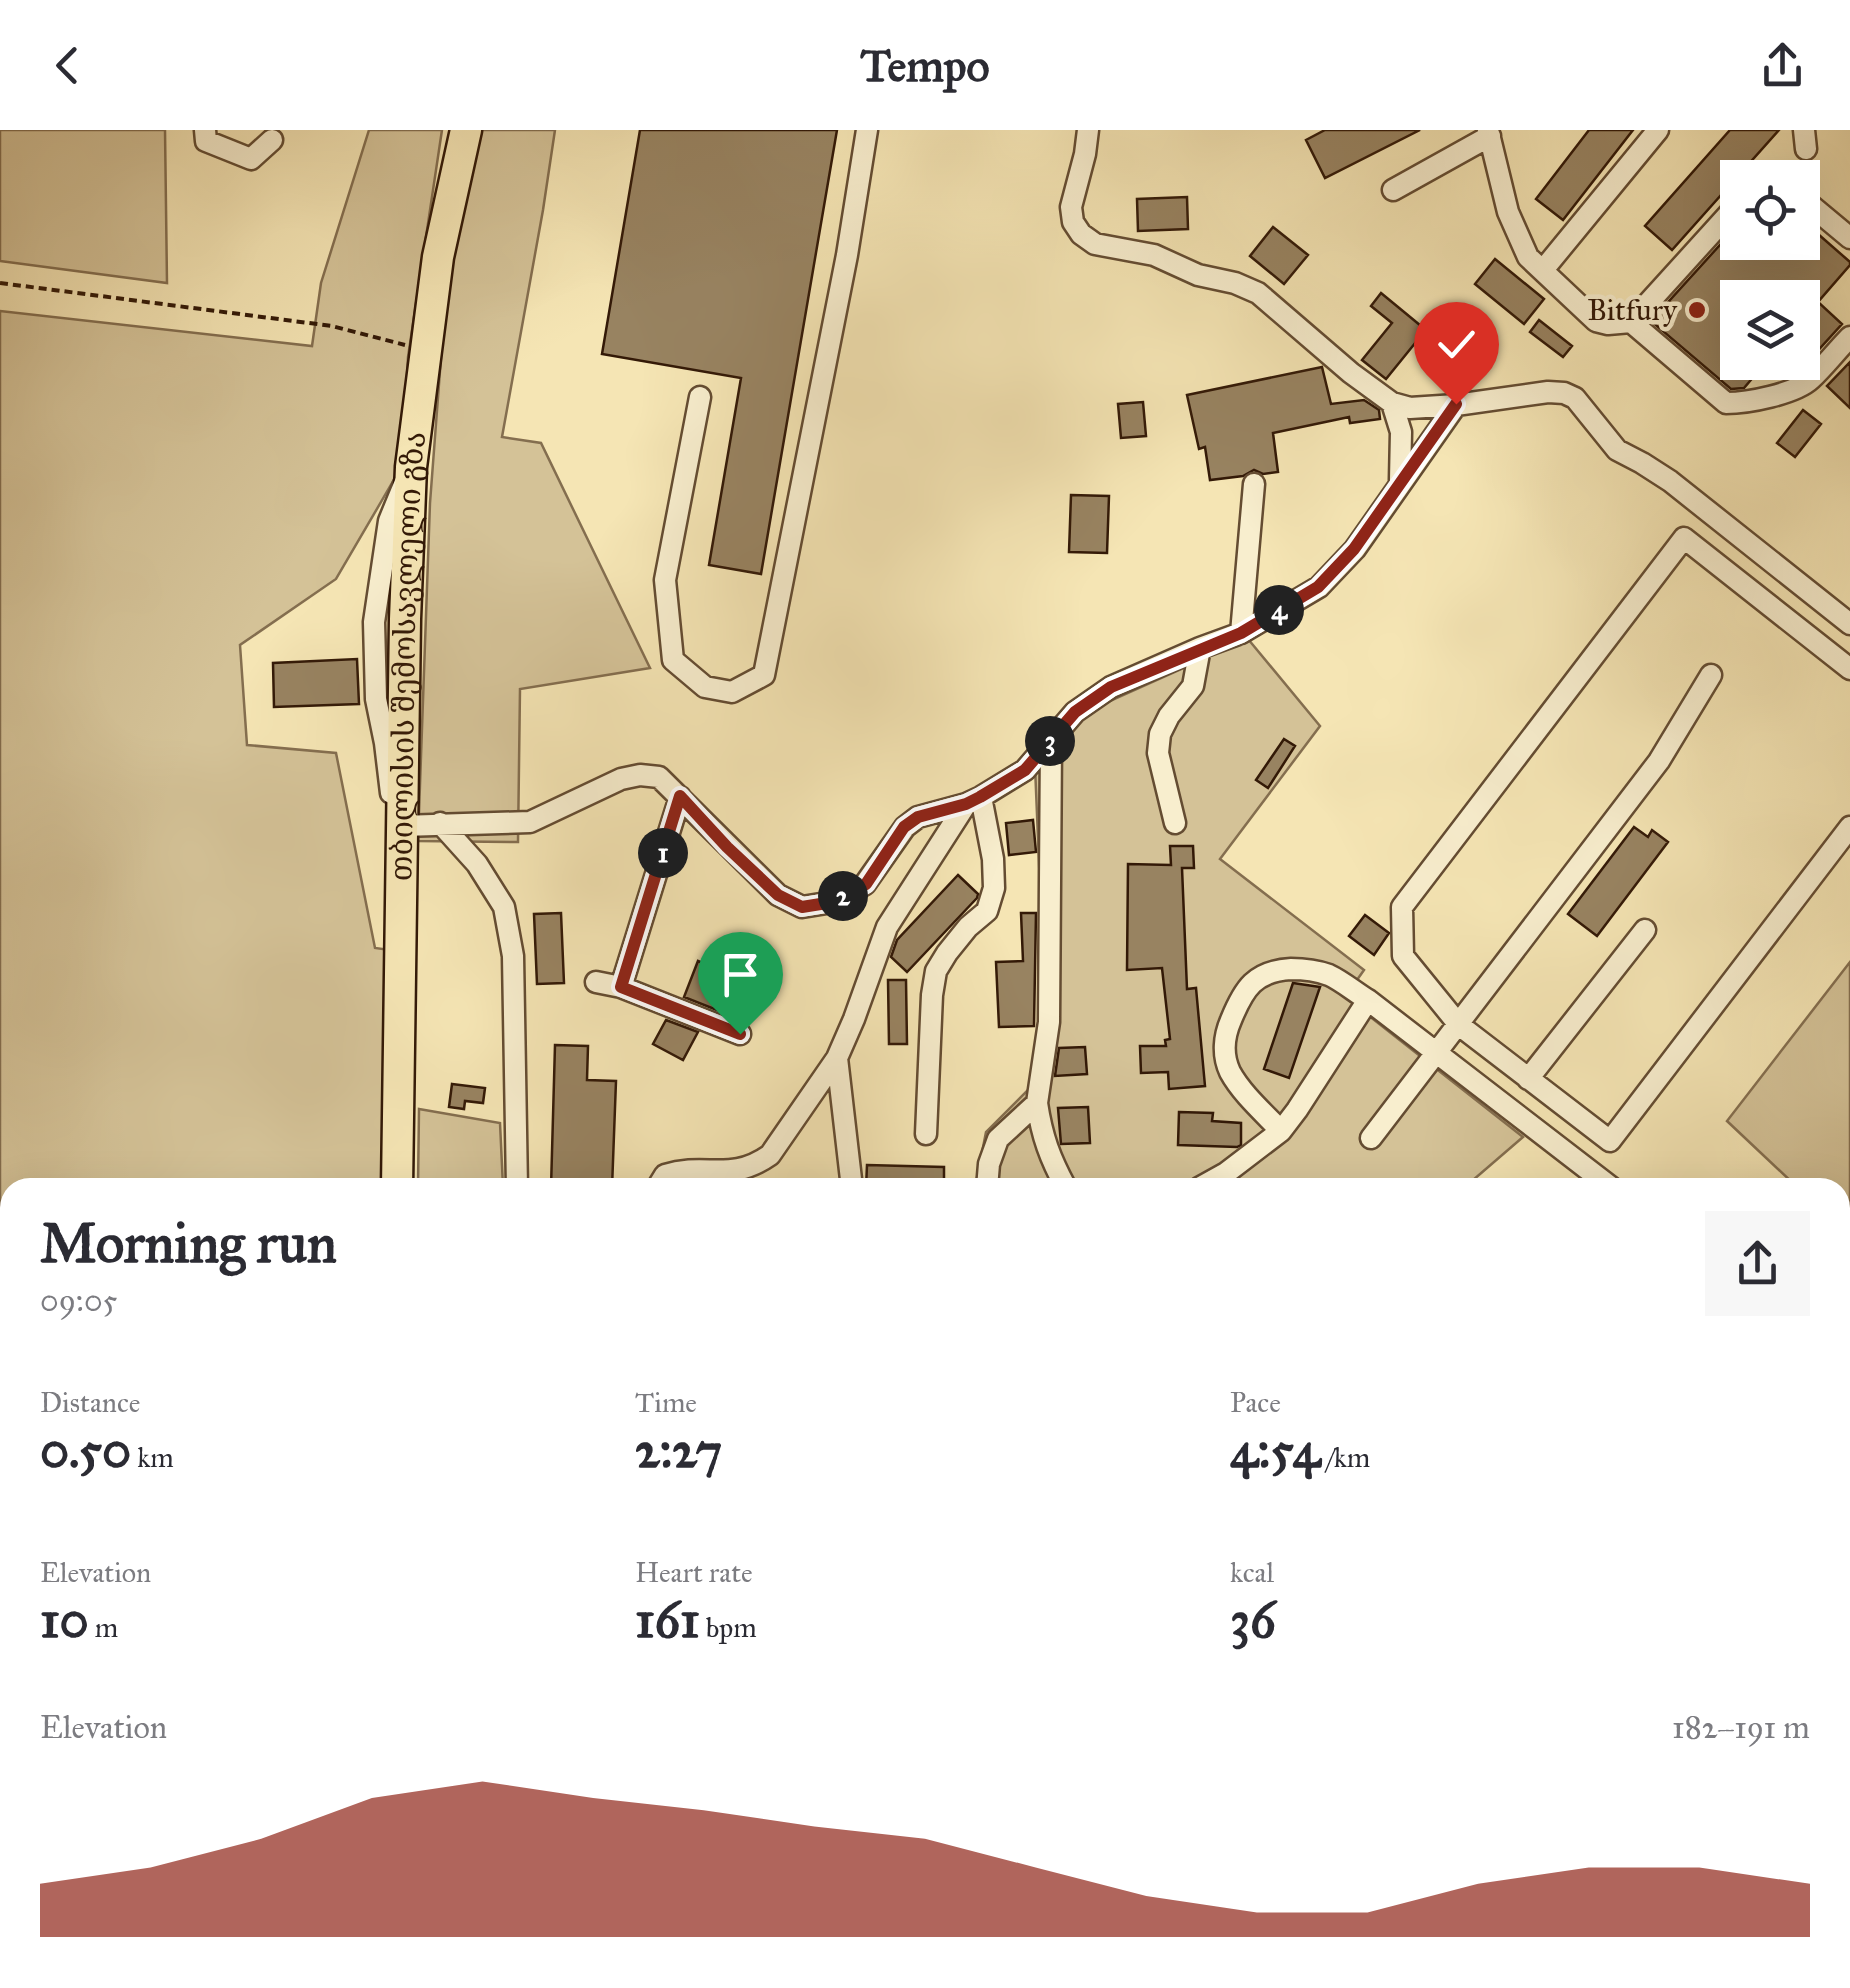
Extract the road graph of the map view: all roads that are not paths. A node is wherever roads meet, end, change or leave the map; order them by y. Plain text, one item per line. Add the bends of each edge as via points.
1 (205, 130) edge
2 (466, 130) edge
3 (867, 130) edge
4 (1088, 130) edge
5 (1658, 130) edge
6 (1489, 133) edge
7 (272, 140) dead end
8 (1393, 190) dead end
9 (1820, 213) edge
10 (1720, 224) edge
11 (1850, 238) edge
12 (1543, 270) junction
13 (1631, 322) junction
14 (1850, 336) edge
15 (700, 397) dead end
16 (1392, 403) junction
17 (1456, 404) junction
18 (411, 467) junction
19 (1400, 480) junction
20 (1254, 484) dead end
21 (1850, 624) edge
22 (1241, 633) junction
23 (1200, 648) junction
24 (1850, 669) edge
25 (1710, 675) dead end
26 (1051, 741) junction
27 (680, 796) junction
28 (973, 800) junction
29 (440, 823) junction
30 (1175, 823) dead end
31 (402, 826) junction
32 (1850, 826) edge
33 (401, 873) junction
34 (1644, 930) dead end
35 (596, 982) dead end
36 (621, 987) junction
37 (1368, 1000) junction
38 (1460, 1025) junction
39 (740, 1034) dead end
40 (1438, 1052) junction
41 (837, 1058) junction
42 (1528, 1079) junction
43 (1037, 1103) junction
44 (1281, 1130) junction
45 (926, 1134) dead end
46 (1371, 1138) dead end
47 (397, 1178) edge
48 (518, 1178) edge
49 (663, 1178) edge
50 (851, 1178) edge
51 (989, 1178) edge
52 (1061, 1178) edge
53 (1217, 1178) edge
54 (1599, 1178) edge

1 - 7 street via 206,141 251,159
2 - 18 highway, თბილისის შემოსავლელი გზა via 438,257
3 - 15 street via 764,675 732,692 705,687 673,660 671,644 665,580
4 - 16 street via 1071,207 1081,234 1095,244 1154,255 1258,293
5 - 12 street
6 - 8 street
6 - 12 street via 1508,212 1528,257
9 - 11 street
10 - 13 street
12 - 13 street via 1596,321
13 - 14 street via 1726,403 1795,390
16 - 17 street
16 - 19 street
17 - 19 street
17 - 21 street via 1548,392 1575,398 1617,450 1670,481
18 - 31 highway, თბილისის შემოსავლელი გზა
18 - 33 street via 389,521 374,622 376,699
19 - 22 street via 1354,549 1318,587
20 - 22 street
22 - 23 street
23 - 26 street via 1111,687 1075,712
23 - 30 street via 1193,686 1160,734 1158,753
24 - 38 street via 1684,538 1402,907 1403,956
25 - 38 street via 1659,761
26 - 28 street via 1025,770
26 - 43 street via 1049,1022
27 - 28 street via 778,895 802,907 833,902 866,884 918,817
27 - 29 street via 659,778 640,774 530,822
27 - 36 street
28 - 41 street via 887,926
28 - 45 street via 993,859 994,888 987,911 936,971
29 - 31 street
29 - 48 street via 504,907 513,956
31 - 33 highway, თბილისის შემოსავლელი გზა
32 - 42 street via 1610,1141
33 - 47 highway, თბილისის შემოსავლელი გზა
34 - 42 street
35 - 36 street
36 - 39 street
37 - 40 street
37 - 44 street
37 - 44 street via 1328,975 1300,969 1270,970 1238,1002 1224,1054 1230,1072
38 - 40 street
38 - 42 street
40 - 46 street
40 - 54 street
41 - 49 street via 770,1155 734,1172 679,1170
41 - 50 street
43 - 51 street via 998,1139
43 - 52 street
44 - 53 street

